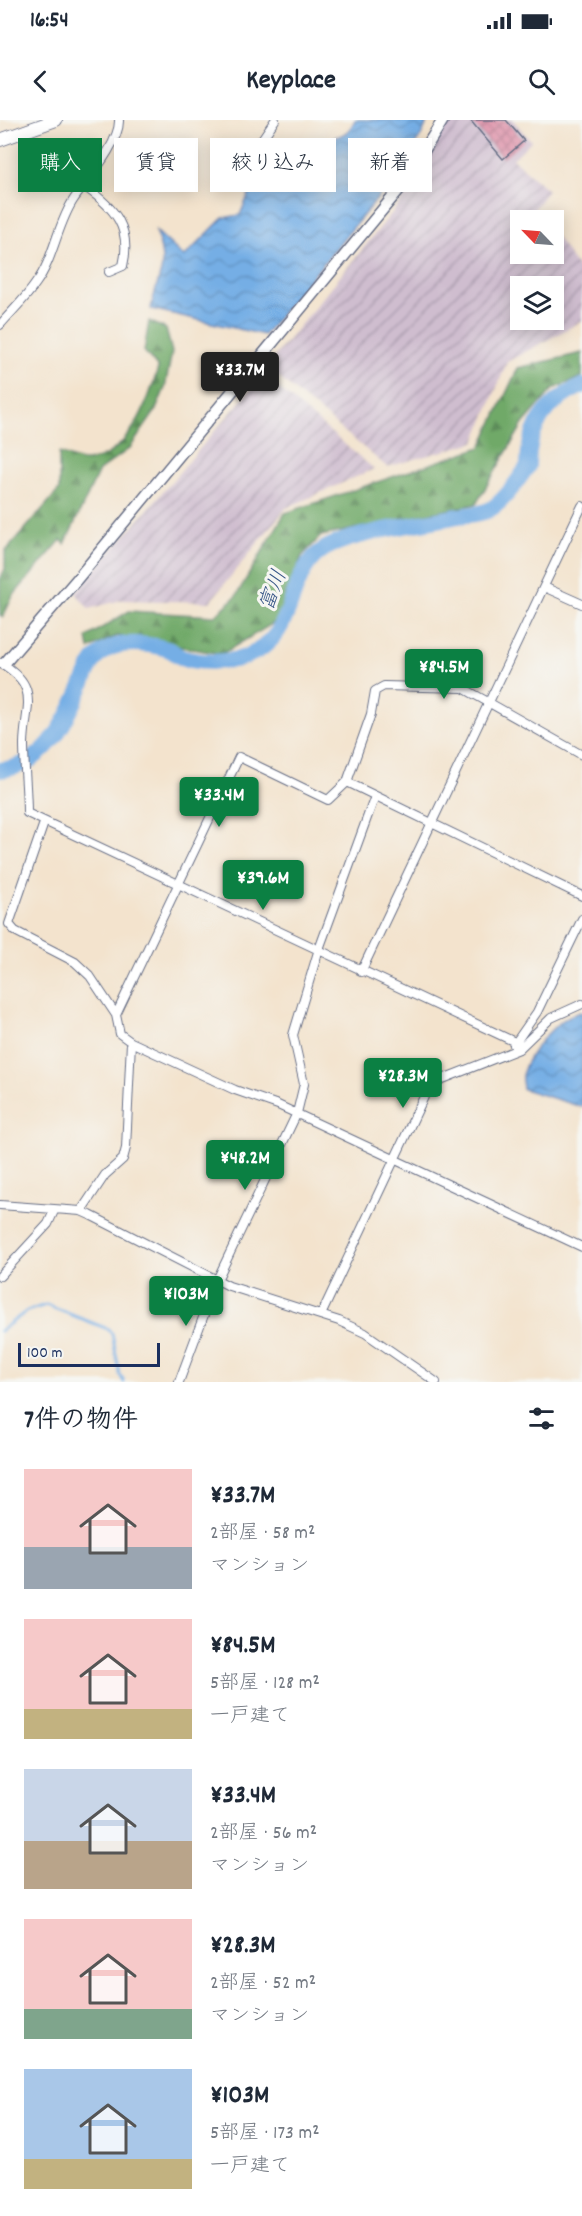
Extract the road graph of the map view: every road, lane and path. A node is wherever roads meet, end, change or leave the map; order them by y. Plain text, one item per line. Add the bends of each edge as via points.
1 (56, 120) edge
2 (119, 120) edge
3 (275, 120) edge
4 (442, 120) edge
5 (263, 138) edge
6 (0, 140) edge
7 (102, 159) edge
8 (81, 192) edge
9 (93, 192) edge
10 (109, 272) dead end
11 (0, 325) edge
12 (582, 506) edge
13 (544, 586) junction
14 (582, 604) edge
15 (2, 663) edge
16 (489, 705) junction
17 (582, 754) edge
18 (347, 782) junction
19 (375, 796) junction
20 (44, 823) junction
21 (432, 823) junction
22 (178, 885) junction
23 (582, 896) edge
24 (582, 919) edge
25 (318, 952) junction
26 (361, 972) junction
27 (582, 1004) edge
28 (116, 1015) junction
29 (131, 1042) junction
30 (515, 1042) junction
31 (511, 1052) junction
32 (297, 1113) junction
33 (393, 1158) junction
34 (0, 1205) edge
35 (54, 1211) junction
36 (81, 1211) junction
37 (582, 1247) edge
38 (0, 1276) edge
39 (217, 1280) junction
40 (321, 1315) junction
41 (179, 1382) edge
42 (436, 1382) edge

1 - 6 main road
2 - 7 street
3 - 5 street
4 - 15 street via 402,186 78,578
8 - 11 street via 73,200 38,282
9 - 10 street via 108,203 128,247 123,266
12 - 13 street
13 - 14 street
13 - 16 street
15 - 20 street via 19,674 30,706 24,742 27,813
16 - 17 street
16 - 18 street via 463,688 384,686 375,691
16 - 21 street
18 - 19 street
18 - 22 street via 328,800 239,757
19 - 21 street
19 - 25 street
20 - 22 street
20 - 28 street via 9,924 15,931 75,962 90,976
21 - 23 street
21 - 26 street
22 - 25 street
22 - 28 street
24 - 30 street via 537,1012
25 - 26 street
25 - 32 street via 293,1035 303,1084
26 - 30 street
27 - 31 street via 551,1018
28 - 29 street via 120,1034
29 - 32 street via 235,1090
29 - 36 street via 123,1159 105,1175
30 - 31 street
31 - 33 street via 430,1084
32 - 33 street
32 - 39 street
33 - 37 street
33 - 40 street
34 - 35 street
35 - 36 street
35 - 38 street via 48,1224
36 - 39 street
39 - 40 street
39 - 41 street
40 - 42 street via 365,1333

